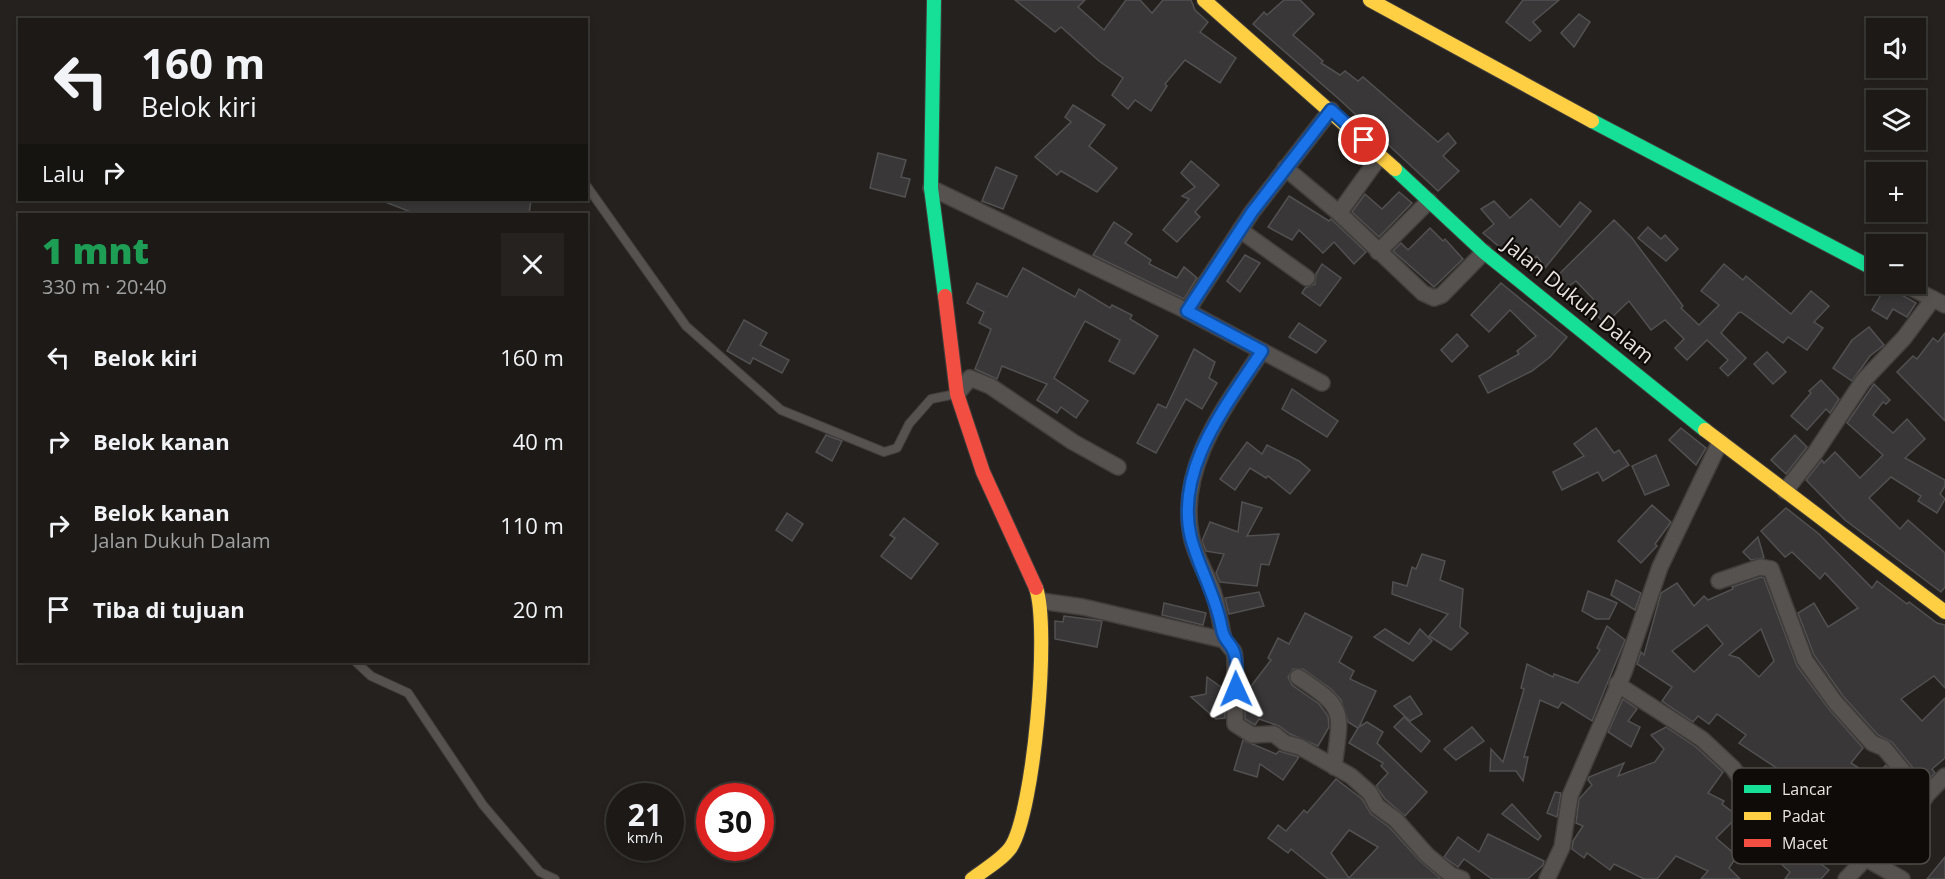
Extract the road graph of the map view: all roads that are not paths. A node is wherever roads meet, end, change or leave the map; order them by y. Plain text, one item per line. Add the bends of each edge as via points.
1 (934, 0) edge
2 (1204, 0) edge
3 (1370, 0) edge
4 (1331, 110) junction
5 (1380, 156) junction
6 (1285, 168) junction
7 (588, 188) edge
8 (931, 188) junction
9 (1429, 201) junction
10 (1339, 213) junction
11 (1240, 230) junction
12 (1378, 252) junction
13 (1484, 252) junction
14 (1866, 265) edge
15 (1307, 278) dead end
16 (1923, 294) edge
17 (1939, 302) edge
18 (1187, 311) junction
19 (1262, 351) junction
20 (1322, 383) dead end
21 (957, 394) junction
22 (1720, 442) junction
23 (1118, 467) dead end
24 (1785, 491) junction
25 (1719, 580) dead end
26 (1041, 601) junction
27 (1945, 612) edge
28 (1224, 640) junction
29 (357, 663) edge
30 (1298, 677) dead end
31 (1617, 684) junction
32 (1334, 767) junction
33 (1733, 768) edge
34 (1900, 768) edge
35 (1945, 776) edge
36 (1930, 792) edge
37 (1862, 864) edge
38 (1874, 864) edge
39 (555, 879) edge
40 (972, 879) edge
41 (1462, 879) edge
42 (1547, 879) edge
43 (1846, 879) edge
44 (1902, 879) edge

1 - 8 street
2 - 4 street, Jalan Dukuh Dalam
3 - 14 street
4 - 5 street, Jalan Dukuh Dalam
4 - 6 street
5 - 9 street, Jalan Dukuh Dalam
5 - 10 street
6 - 10 street
6 - 11 street
7 - 21 lane via 686,326 781,410 884,452 897,448 909,424 931,399
8 - 18 street
8 - 21 street
9 - 12 street
9 - 13 street, Jalan Dukuh Dalam
10 - 12 street
11 - 15 street
11 - 18 street
12 - 13 street via 1423,293 1434,298 1442,295
13 - 22 street, Jalan Dukuh Dalam
16 - 17 street
17 - 24 street via 1863,381
18 - 19 street
19 - 20 street
19 - 28 street via 1202,450 1187,508 1191,537 1217,603
21 - 23 street via 970,378 990,386
21 - 26 street via 983,472
22 - 24 street, Jalan Dukuh Dalam
22 - 31 street via 1660,567
24 - 27 street, Jalan Dukuh Dalam
25 - 34 street via 1760,567 1771,569 1814,675 1872,743 1884,748
26 - 28 street
26 - 40 street via 1041,663 1022,825 1010,849
28 - 32 street via 1235,659 1235,724 1252,735 1274,734
29 - 39 lane via 371,676 408,693 483,805 540,872
30 - 32 street via 1337,709
31 - 33 street via 1682,724
31 - 42 street via 1570,796 1562,847
32 - 41 street via 1352,776 1370,793 1377,806 1396,820 1426,855
35 - 36 street
37 - 43 street
38 - 44 street

